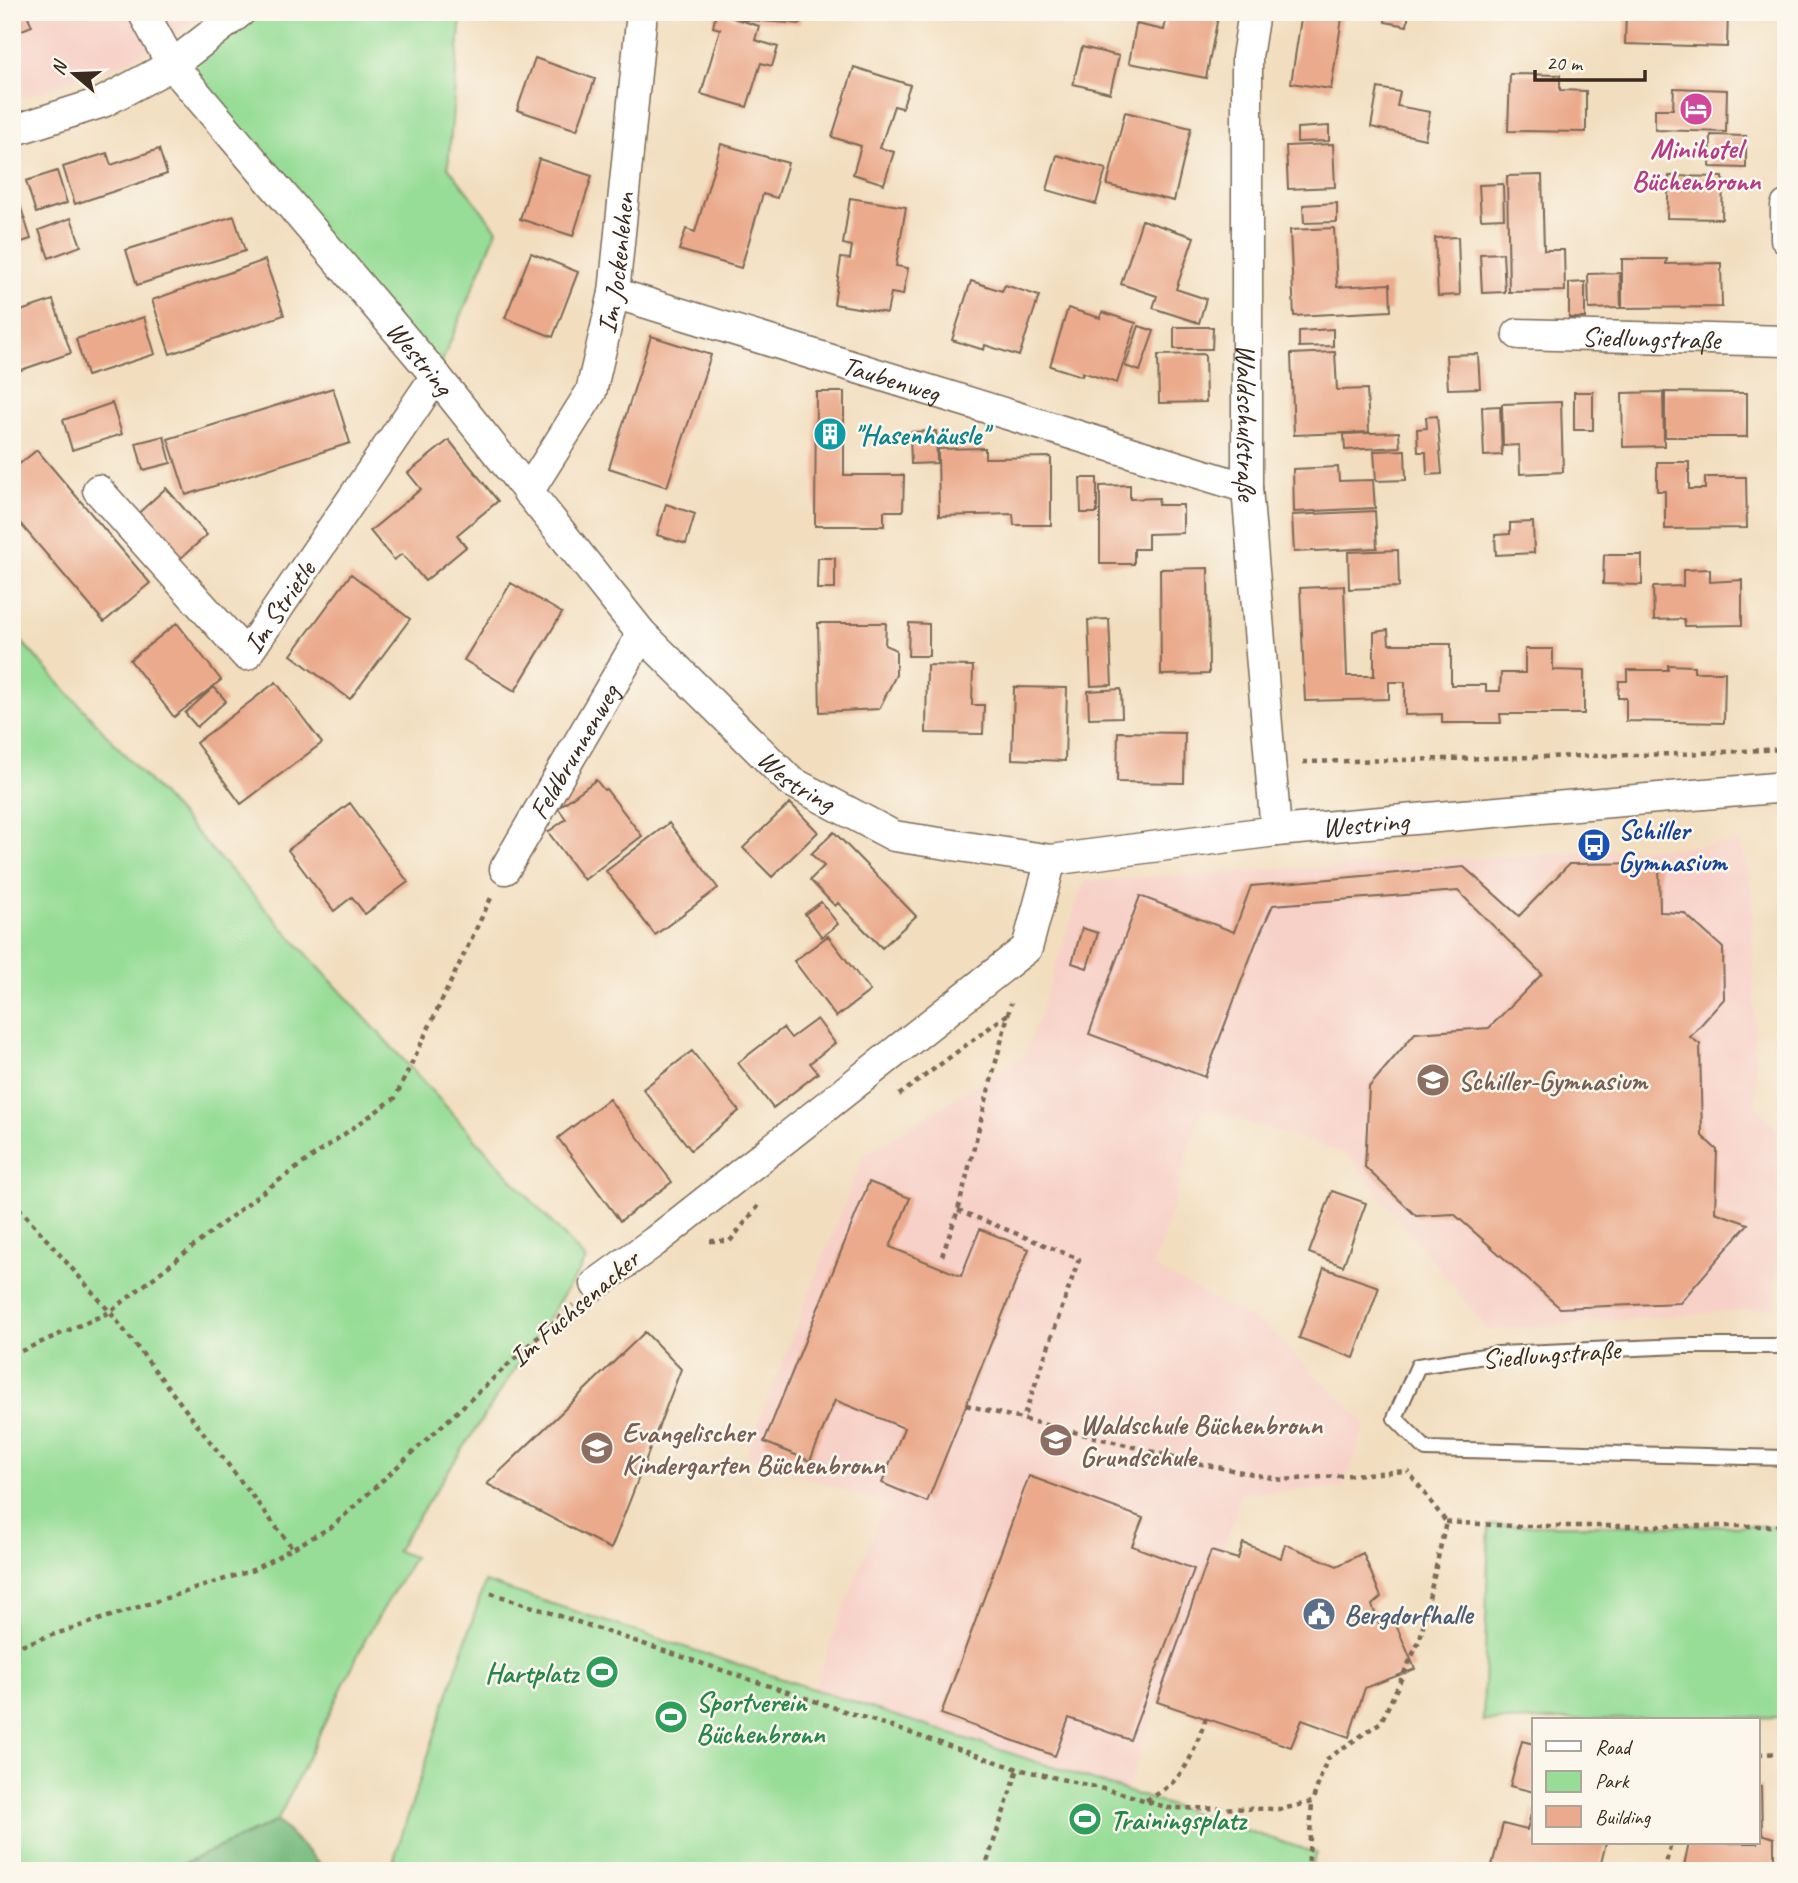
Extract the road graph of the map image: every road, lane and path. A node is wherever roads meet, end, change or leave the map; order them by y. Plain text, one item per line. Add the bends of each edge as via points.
1 (143, 12) edge
2 (240, 12) edge
3 (642, 12) edge
4 (1254, 12) edge
5 (172, 65) junction
6 (12, 131) edge
7 (1786, 206) edge
8 (1786, 239) edge
9 (614, 293) junction
10 (1518, 334) dead end
11 (1786, 341) edge
12 (436, 376) junction
13 (1247, 488) junction
14 (98, 490) dead end
15 (528, 492) junction
16 (642, 634) junction
17 (1786, 748) edge
18 (1270, 762) junction
19 (1786, 787) edge
20 (1276, 831) junction
21 (1051, 860) junction
22 (505, 869) joint
23 (1012, 1001) dead end
24 (12, 1200) edge
25 (958, 1210) junction
26 (942, 1256) dead end
27 (596, 1283) joint
28 (110, 1311) junction
29 (1786, 1346) edge
30 (12, 1355) edge
31 (966, 1405) dead end
32 (1023, 1419) junction
33 (1426, 1449) junction
34 (1786, 1458) edge
35 (1408, 1471) junction
36 (1446, 1522) junction
37 (1786, 1526) edge
38 (294, 1550) junction
39 (491, 1593) dead end
40 (12, 1648) edge
41 (1206, 1718) dead end
42 (1786, 1753) edge
43 (1759, 1754) edge
44 (1018, 1769) junction
45 (1145, 1801) junction
46 (1312, 1802) junction
47 (1671, 1844) edge
48 (984, 1871) edge
49 (1308, 1871) edge
50 (1664, 1871) edge

1 - 5 street, Westring
2 - 5 street
3 - 9 street, Im Jockenlehen
4 - 13 street, Waldschulstraße via 1247,57
5 - 6 street via 103,102
5 - 12 street, Westring
7 - 8 street
9 - 13 street, Taubenweg
9 - 15 street, Im Jockenlehen via 591,392
10 - 11 street, Siedlungstraße
12 - 14 street, Im Strietle via 246,655
12 - 15 street, Westring
13 - 18 street, Waldschulstraße
15 - 16 street, Westring
16 - 21 street, Westring via 790,781 894,836
16 - 22 street, Feldbrunnenweg
17 - 18 path
18 - 20 street, Waldschulstraße
19 - 20 street, Westring
20 - 21 street, Westring
21 - 27 street, Im Fuchsenacker via 1027,948
22 - 28 path via 395,1098 260,1194
23 - 25 path
24 - 28 path
25 - 26 path
25 - 32 path via 1079,1259
27 - 38 path, Im Fuchsenacker via 333,1526
28 - 30 path
28 - 38 path
29 - 33 lane, Siedlungstraße via 1498,1354 1418,1366 1395,1418
31 - 32 path
32 - 35 path via 1282,1480
33 - 34 lane
33 - 35 path
35 - 36 path
36 - 37 path
36 - 46 path via 1420,1639 1381,1722 1327,1759
38 - 40 path, Im Fuchsenacker via 253,1570
39 - 44 path
41 - 45 path via 1186,1769 1160,1794
42 - 43 path
44 - 45 path
44 - 48 path
45 - 46 path via 1168,1808 1254,1810 1282,1810
46 - 49 path
47 - 50 path

